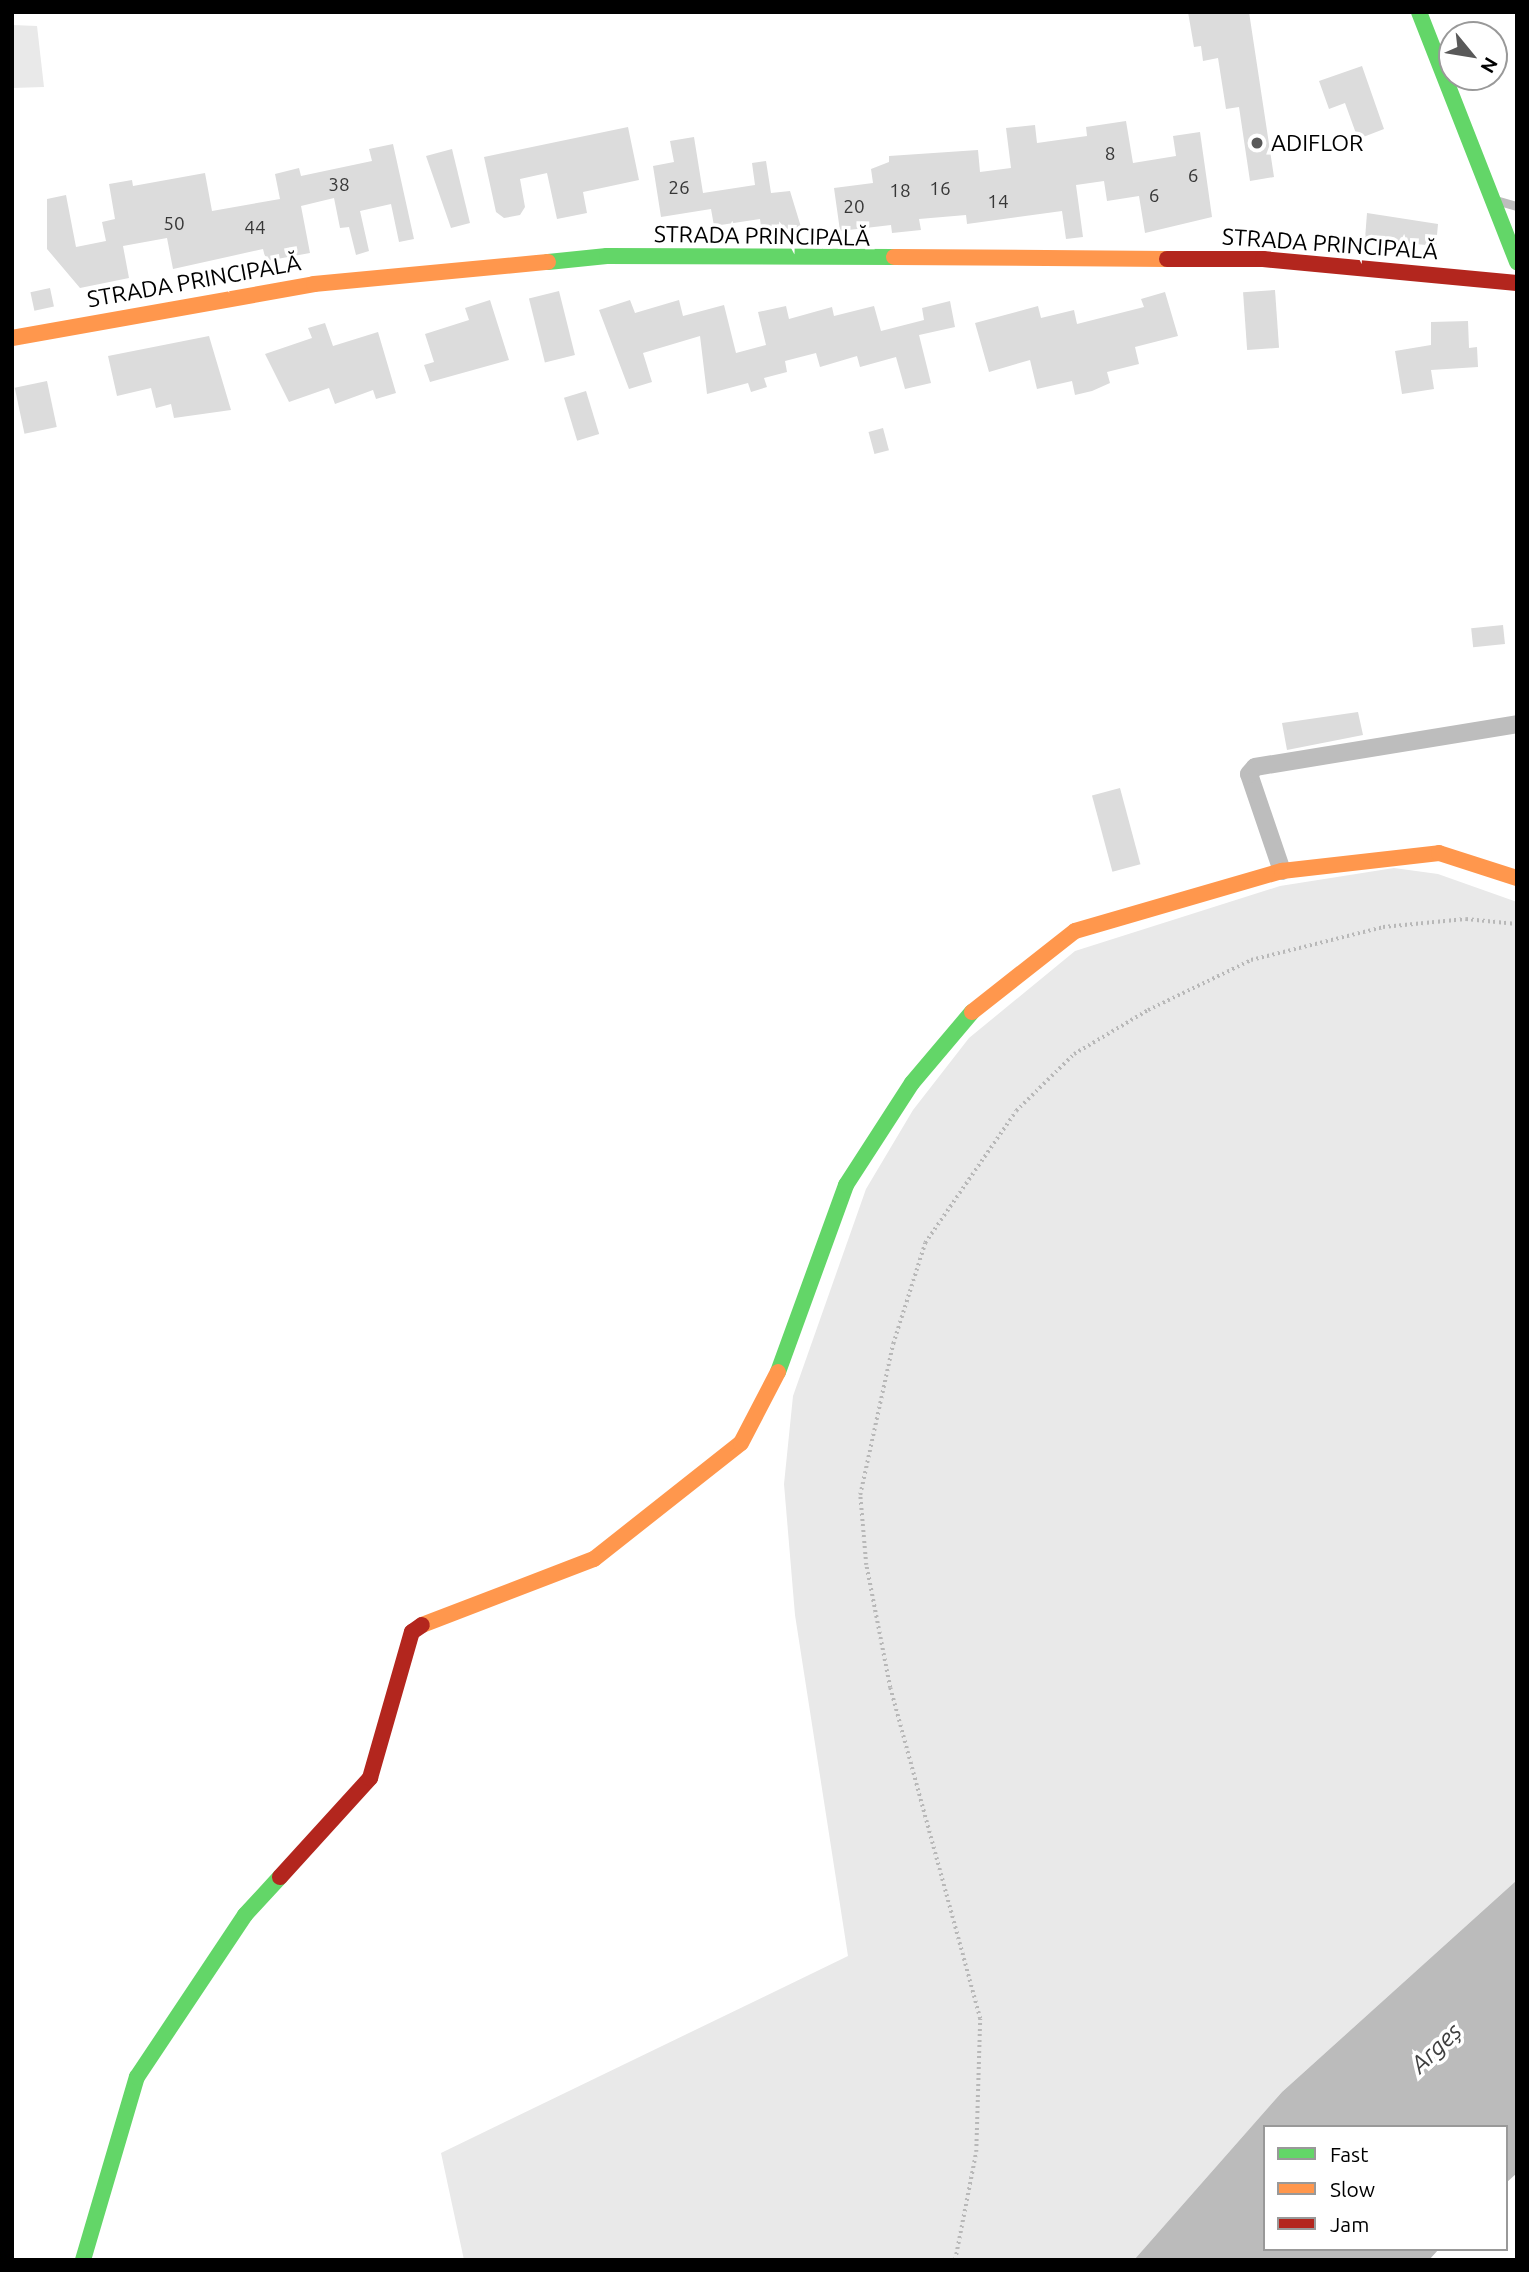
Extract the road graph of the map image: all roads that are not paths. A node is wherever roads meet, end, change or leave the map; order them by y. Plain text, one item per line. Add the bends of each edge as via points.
1 (1419, 12) edge
2 (1494, 200) junction
3 (1517, 206) edge
4 (1517, 262) edge
5 (1517, 283) edge
6 (12, 338) edge
7 (1517, 724) edge
8 (1282, 871) junction
9 (1517, 878) edge
10 (83, 2260) edge

1 - 2 street
2 - 3 lane
2 - 4 street
5 - 6 street, STRADA PRINCIPALĂ via 1263,260 607,256 314,284
7 - 8 street via 1255,766 1249,774
8 - 9 street via 1439,853
8 - 10 street via 1075,931 976,1006 912,1083 846,1185 765,1406 741,1443 594,1559 550,1580 430,1619 412,1632 370,1778 245,1915 143,2065 124,2111

